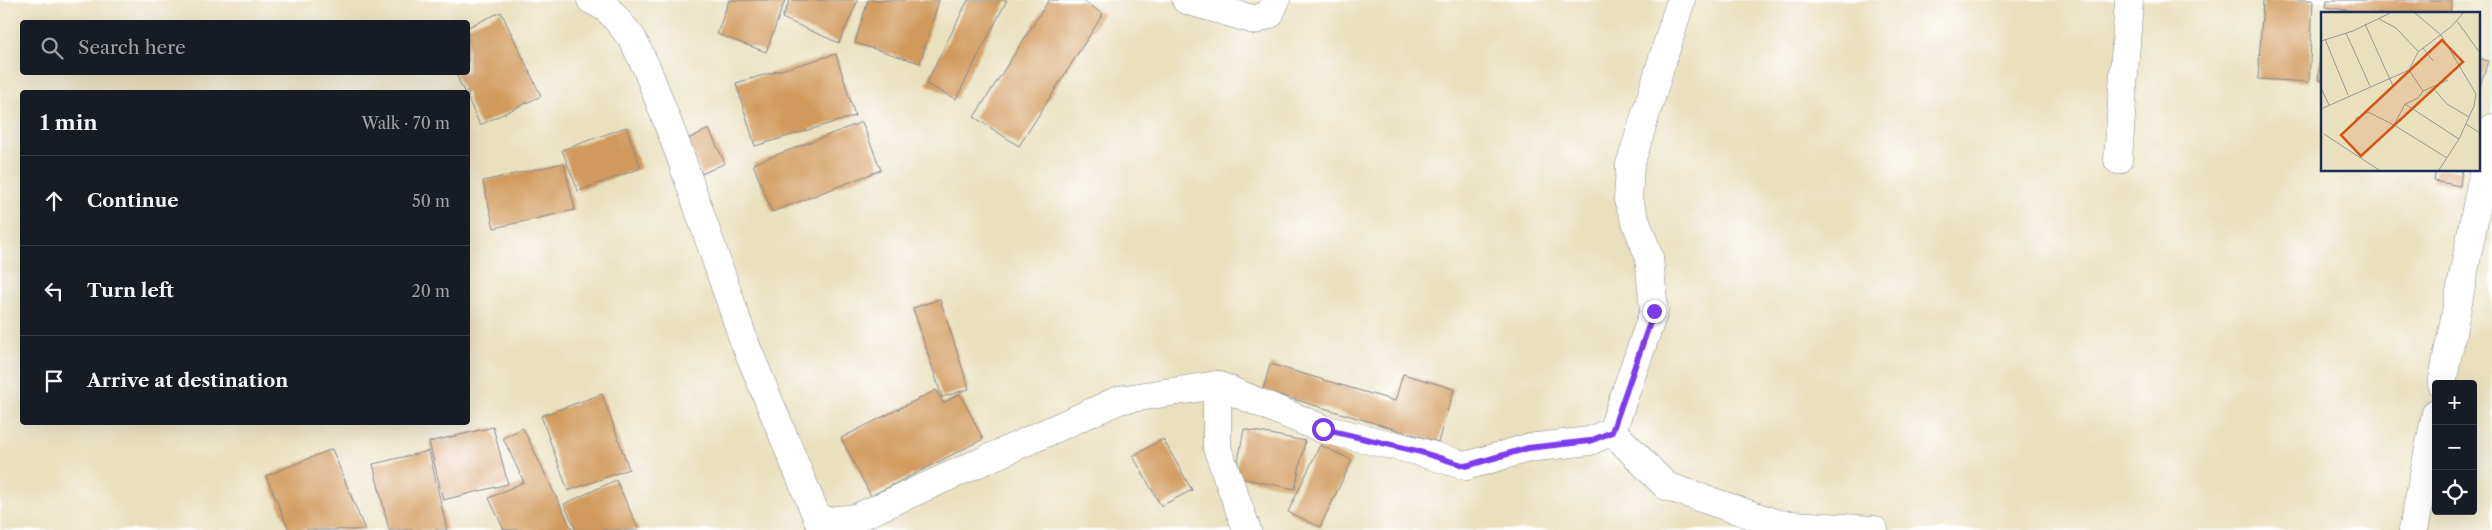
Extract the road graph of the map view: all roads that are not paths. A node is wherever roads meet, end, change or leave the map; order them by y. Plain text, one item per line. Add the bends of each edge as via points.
1 (591, 0) edge
2 (1186, 0) edge
3 (1276, 0) edge
4 (1681, 0) edge
5 (2129, 0) edge
6 (2492, 128) edge
7 (2118, 160) dead end
8 (2443, 380) edge
9 (1217, 385) junction
10 (2434, 425) edge
11 (1612, 432) junction
12 (821, 526) edge
13 (1778, 527) edge
14 (1248, 530) edge
15 (1874, 530) edge
16 (2413, 530) edge

1 - 12 street via 608,9 632,38 647,69 744,341
2 - 3 street via 1255,20 1270,14
4 - 11 street via 1630,165 1628,200 1649,257 1654,311
5 - 7 street
6 - 8 street
9 - 11 street via 1323,429 1466,466 1528,448 1590,441
9 - 12 street via 1120,400 856,518
9 - 14 street via 1217,448
10 - 16 street
11 - 13 street via 1666,486
13 - 15 street

